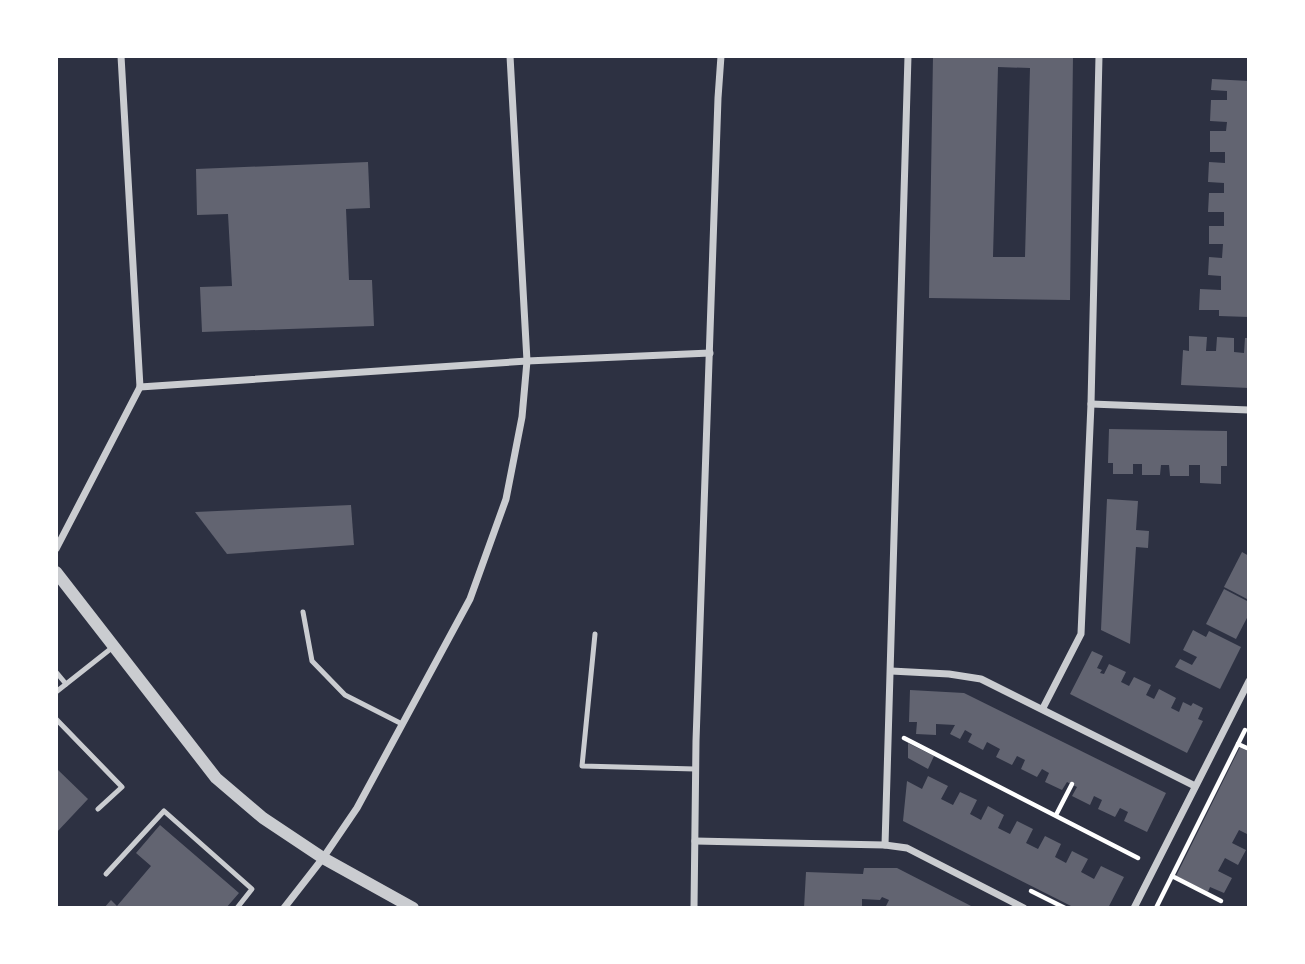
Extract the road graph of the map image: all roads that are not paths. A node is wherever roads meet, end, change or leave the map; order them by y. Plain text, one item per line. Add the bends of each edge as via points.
1 (121, 56) edge
2 (510, 56) edge
3 (721, 56) edge
4 (908, 56) edge
5 (1099, 56) edge
6 (710, 353) junction
7 (527, 361) junction
8 (140, 387) junction
9 (1091, 404) junction
10 (1249, 410) edge
11 (56, 549) edge
12 (56, 572) edge
13 (303, 612) dead end
14 (595, 634) dead end
15 (113, 647) junction
16 (891, 671) junction
17 (56, 672) edge
18 (1249, 681) edge
19 (66, 684) junction
20 (56, 691) edge
21 (1043, 708) junction
22 (56, 719) edge
23 (402, 724) junction
24 (695, 769) junction
25 (1195, 786) junction
26 (98, 809) dead end
27 (695, 841) junction
28 (885, 845) junction
29 (323, 858) junction
30 (106, 874) dead end
31 (237, 908) edge
32 (284, 908) edge
33 (414, 908) edge
34 (694, 908) edge
35 (1024, 908) edge
36 (1134, 908) edge

1 - 8 street
2 - 7 street
3 - 6 street
4 - 16 street
5 - 9 street
6 - 7 street
6 - 24 street
7 - 8 street
7 - 23 street via 506,499 470,599
8 - 11 street
9 - 10 street
9 - 21 street via 1081,634
12 - 15 street
13 - 23 lane via 312,661 345,695
14 - 24 lane via 582,766
15 - 19 lane
15 - 29 street via 216,778 263,818
16 - 21 street via 981,679
16 - 28 street
17 - 19 lane
18 - 25 street
19 - 20 lane
21 - 25 street
22 - 26 lane via 122,787
23 - 29 street via 357,808
24 - 27 street
25 - 36 street
27 - 28 street
27 - 34 street
28 - 35 street via 907,848
29 - 32 street
29 - 33 street
30 - 31 lane via 163,811 252,889

